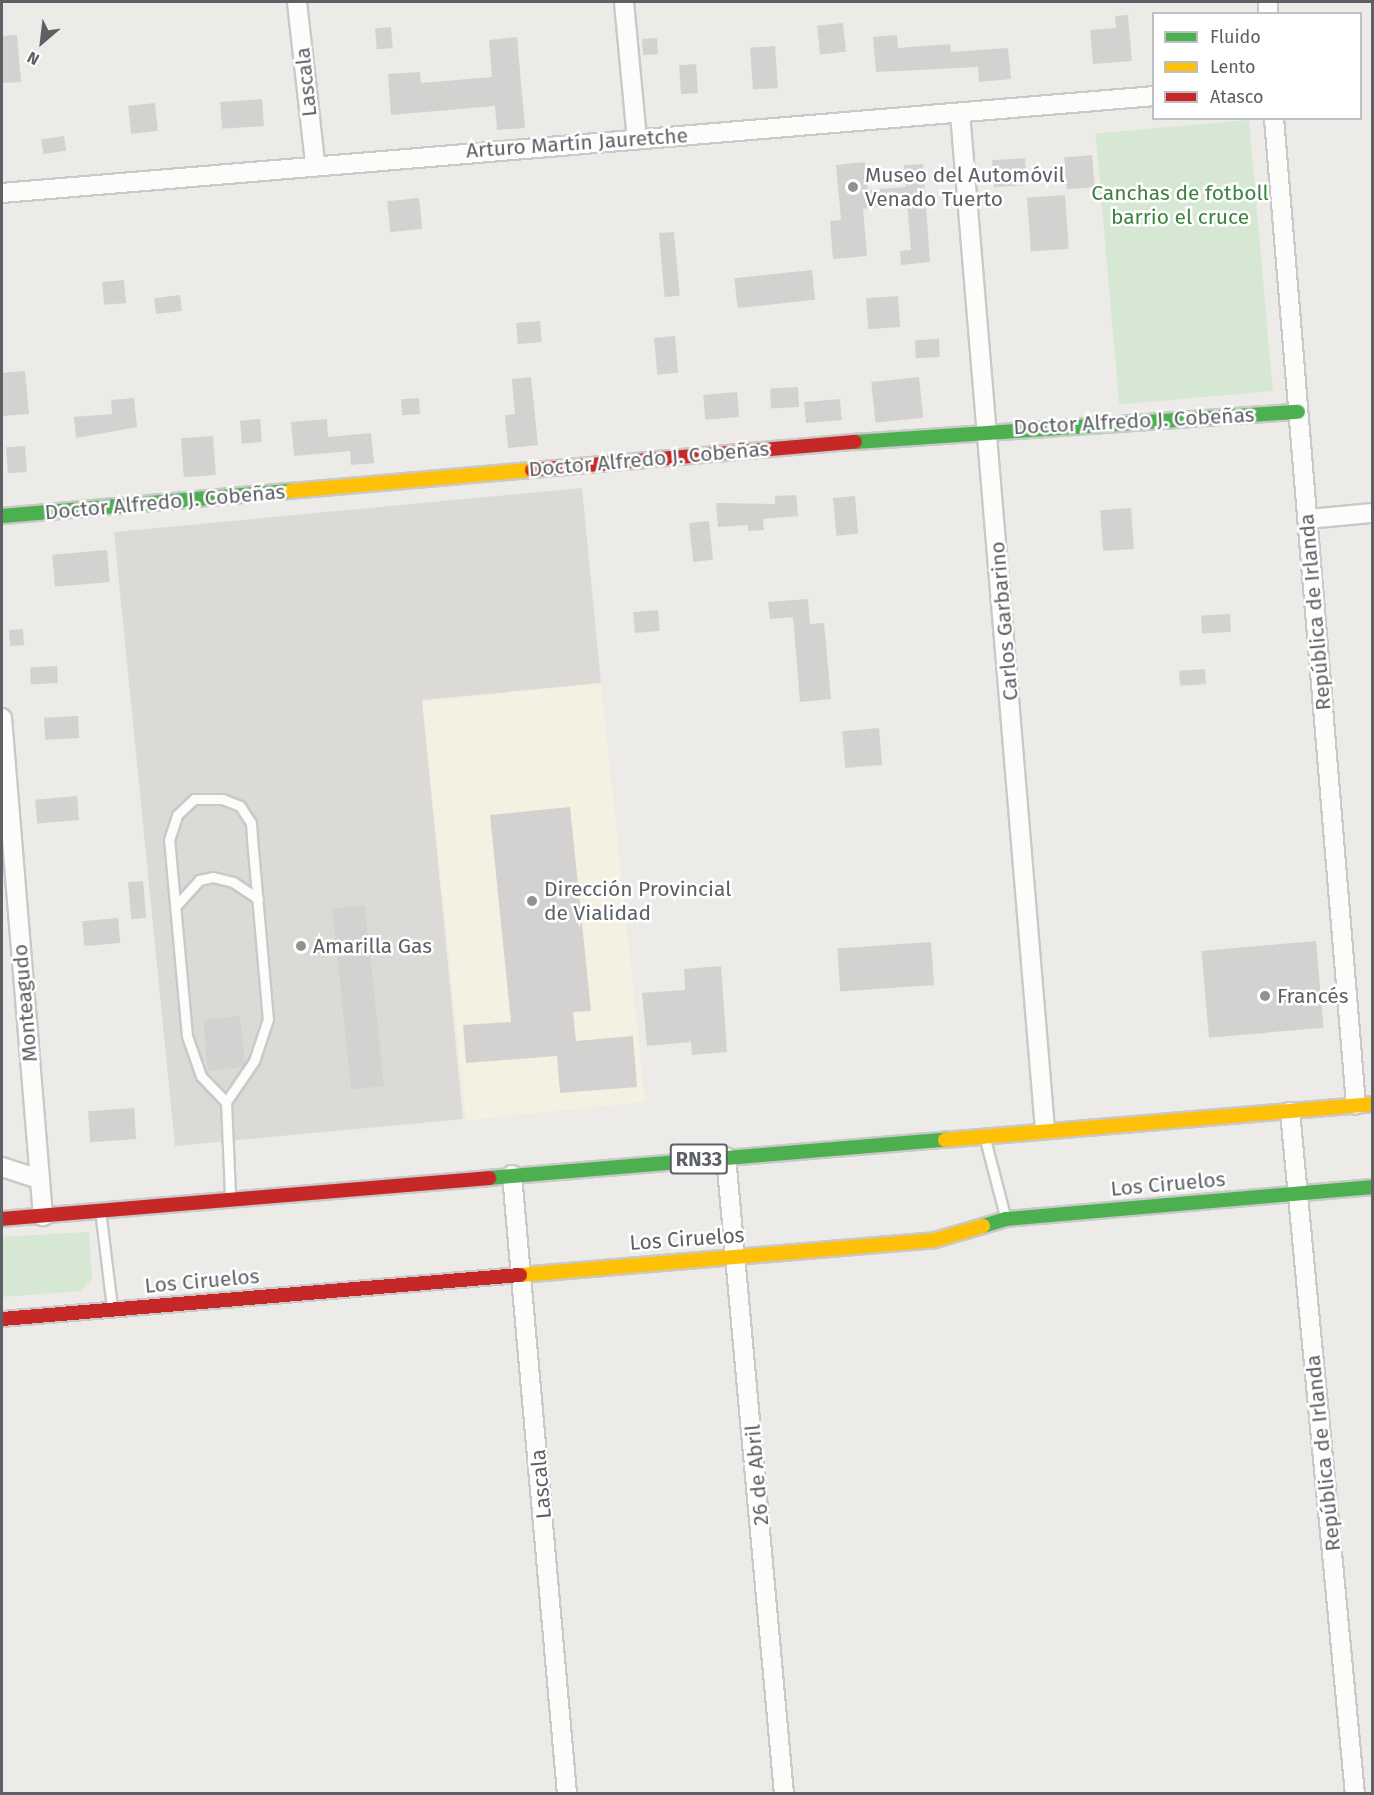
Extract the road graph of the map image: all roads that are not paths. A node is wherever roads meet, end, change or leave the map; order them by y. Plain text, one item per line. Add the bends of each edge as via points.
1 (297, 2) edge
2 (624, 2) edge
3 (1152, 96) edge
4 (960, 113) junction
5 (1274, 120) edge
6 (638, 139) junction
7 (315, 162) junction
8 (2, 193) edge
9 (1298, 412) junction
10 (989, 430) junction
11 (1372, 513) edge
12 (2, 516) edge
13 (1308, 519) junction
14 (2, 718) edge
15 (7, 852) edge
16 (258, 899) junction
17 (175, 907) junction
18 (226, 1102) junction
19 (1364, 1104) edge
20 (1290, 1112) junction
21 (1045, 1129) junction
22 (984, 1134) junction
23 (726, 1157) junction
24 (2, 1167) edge
25 (512, 1176) junction
26 (40, 1179) junction
27 (1372, 1187) edge
28 (1298, 1194) junction
29 (230, 1200) junction
30 (100, 1211) junction
31 (43, 1216) junction
32 (2, 1219) edge
33 (1006, 1219) junction
34 (739, 1257) junction
35 (522, 1272) junction
36 (112, 1311) junction
37 (2, 1319) edge
38 (567, 1794) edge
39 (784, 1794) edge
40 (1355, 1794) edge

1 - 7 street, Lascala
2 - 6 street
3 - 4 street, Arturo Martín Jauretche
4 - 6 street, Arturo Martín Jauretche
4 - 10 street, Carlos Garbarino
5 - 9 street, República de Irlanda
6 - 7 street, Arturo Martín Jauretche
7 - 8 street, Arturo Martín Jauretche
9 - 10 main road, Doctor Alfredo J. Cobeñas
9 - 13 street, República de Irlanda
10 - 12 main road, Doctor Alfredo J. Cobeñas
10 - 21 street, Carlos Garbarino
11 - 13 street
13 - 19 street, República de Irlanda
14 - 15 street, Monteagudo
15 - 26 street, Monteagudo
16 - 17 lane via 233,882 213,877 199,880
16 - 17 lane via 251,823 240,806 222,799 194,799 177,815 169,840
16 - 18 lane via 268,1019 254,1061
17 - 18 lane via 187,1036 201,1076
18 - 29 lane
19 - 20 main road, RN33
20 - 21 main road, RN33
20 - 28 street, República de Irlanda
21 - 22 main road, RN33
22 - 23 main road, RN33
22 - 33 lane
23 - 25 main road, RN33
23 - 34 street, 26 de Abril
24 - 26 street
25 - 29 main road, RN33
25 - 35 street, Lascala
26 - 31 street, Monteagudo
27 - 28 main road, Los Ciruelos
28 - 33 main road, Los Ciruelos
28 - 40 street, República de Irlanda
29 - 30 main road, RN33
30 - 31 main road, RN33
30 - 36 lane
31 - 32 main road, RN33
33 - 34 main road, Los Ciruelos via 935,1240
34 - 35 main road, Los Ciruelos
34 - 39 street, 26 de Abril
35 - 36 main road, Los Ciruelos
35 - 38 street, Lascala
36 - 37 main road, Los Ciruelos

